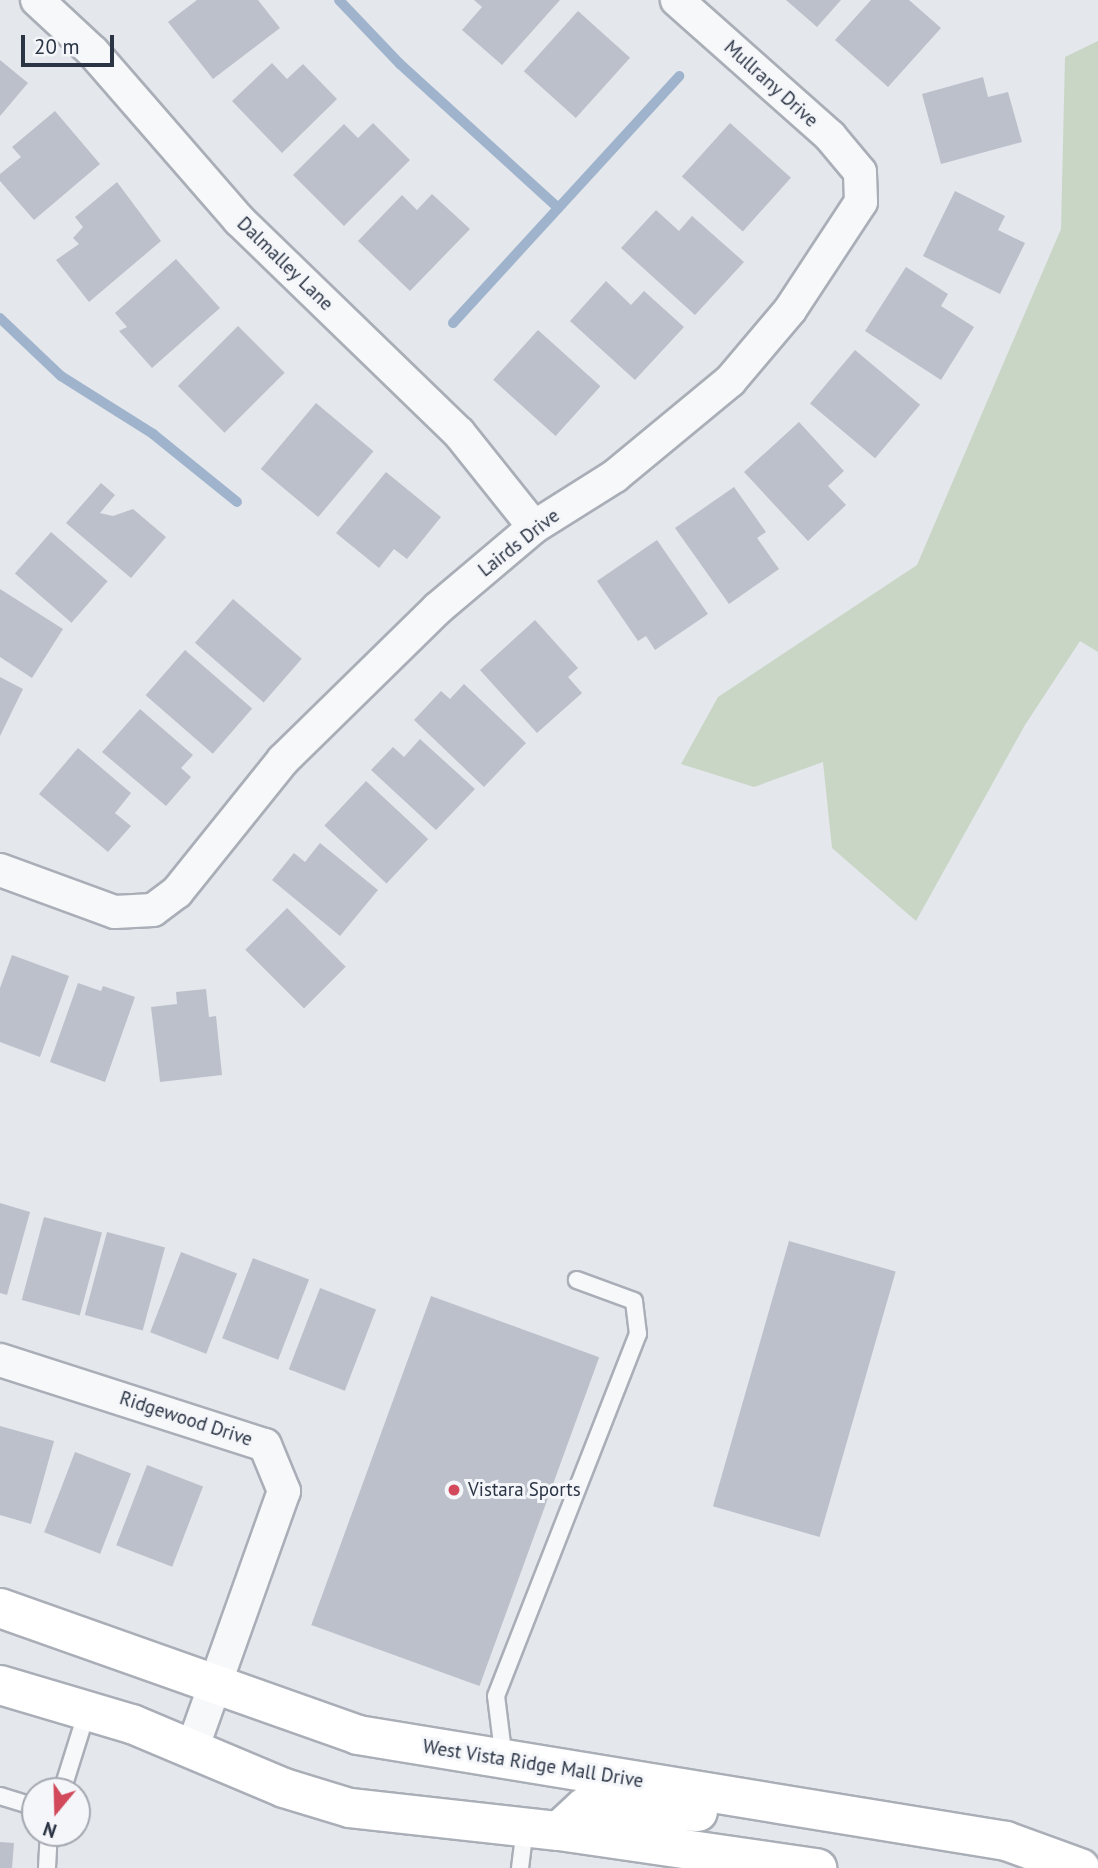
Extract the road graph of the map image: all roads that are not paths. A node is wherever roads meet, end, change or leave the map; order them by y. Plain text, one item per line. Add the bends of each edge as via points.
1 (37, 0) edge
2 (677, 0) edge
3 (860, 172) joint
4 (534, 527) junction
5 (0, 870) edge
6 (577, 1280) dead end
7 (0, 1360) edge
8 (0, 1608) edge
9 (0, 1685) edge
10 (217, 1685) junction
11 (87, 1711) junction
12 (193, 1747) junction
13 (504, 1759) junction
14 (66, 1777) edge
15 (0, 1796) edge
16 (760, 1801) junction
17 (21, 1803) edge
18 (542, 1829) junction
19 (48, 1847) edge
20 (47, 1868) edge
21 (520, 1868) edge
22 (817, 1868) edge
23 (1080, 1868) edge

1 - 4 street, Dalmalley Lane via 93,51 239,220 459,433
2 - 3 street, Mullrany Drive via 830,136
3 - 4 street, Lairds Drive via 861,202 790,310 730,381 615,475
4 - 5 street, Lairds Drive via 437,609 283,760 177,892 153,910 115,912
6 - 13 lane via 634,1301 638,1334 496,1696
7 - 10 street, Ridgewood Drive via 265,1445 284,1491
8 - 10 main road, West Vista Ridge Mall Drive
9 - 11 main road
10 - 12 street, Ridgewood Drive
10 - 13 main road, West Vista Ridge Mall Drive via 358,1735
11 - 12 main road
11 - 14 lane
12 - 18 main road via 284,1788 350,1808
13 - 16 main road, West Vista Ridge Mall Drive
15 - 17 lane
16 - 18 main road via 723,1813 585,1807
16 - 23 main road, West Vista Ridge Mall Drive via 1006,1841
18 - 21 lane
18 - 22 main road
19 - 20 lane

